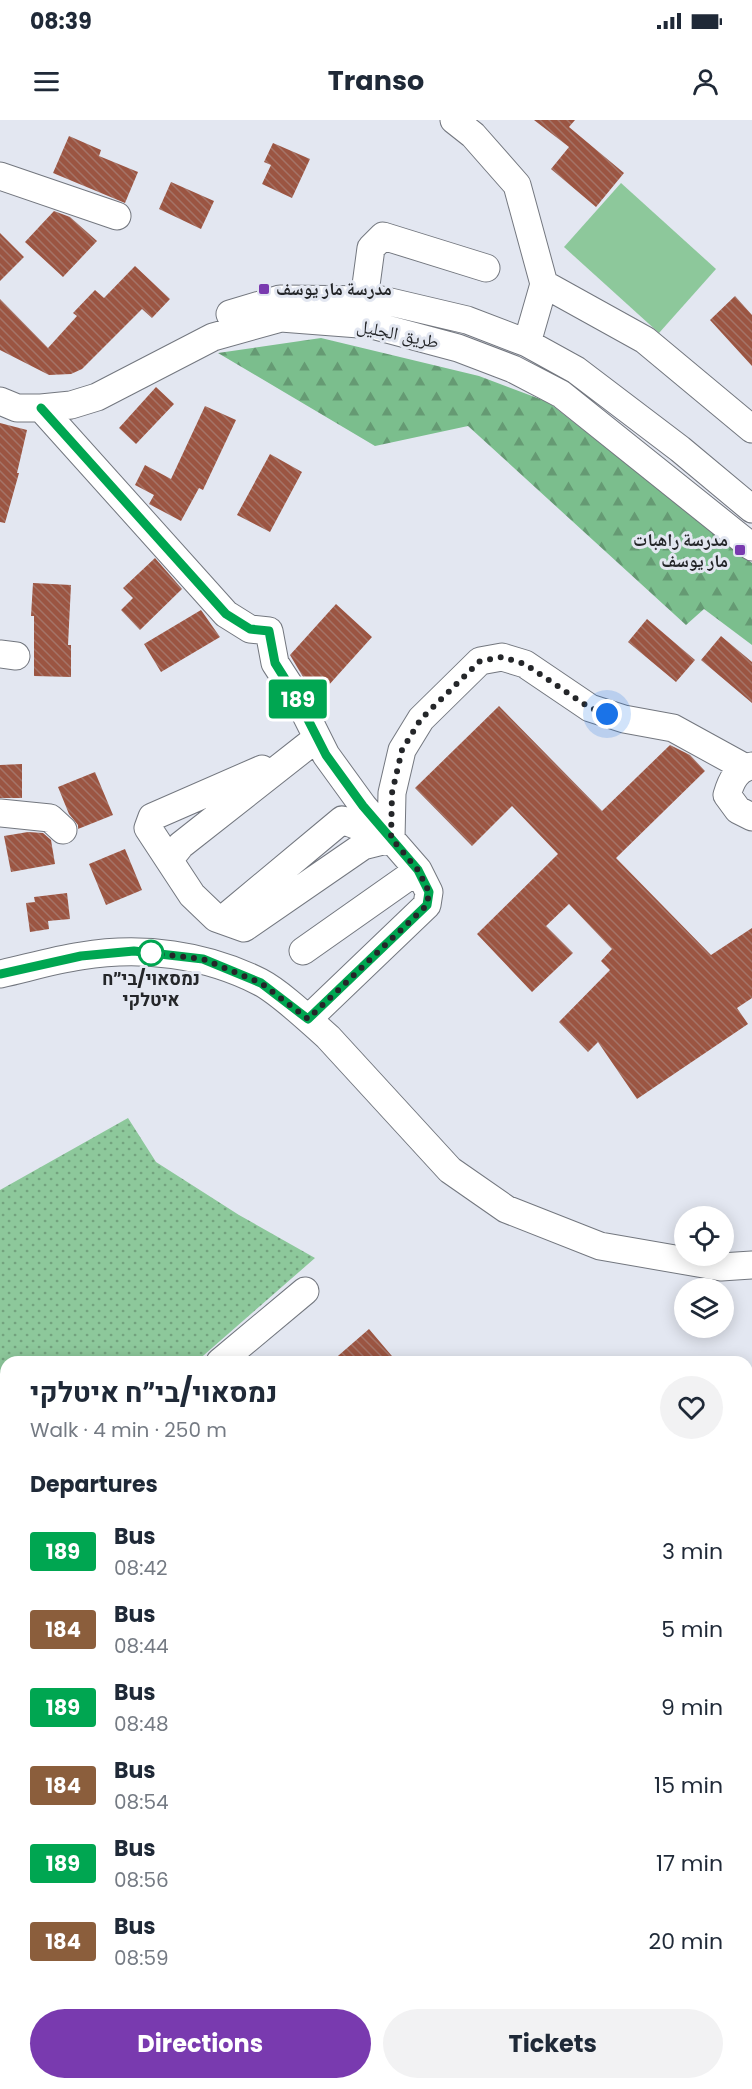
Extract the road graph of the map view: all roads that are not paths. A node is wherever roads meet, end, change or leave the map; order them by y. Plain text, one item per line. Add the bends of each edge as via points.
1 (454, 120) edge
2 (0, 176) edge
3 (117, 216) dead end
4 (486, 268) dead end
5 (544, 285) junction
6 (364, 300) junction
7 (527, 343) junction
8 (0, 386) edge
9 (0, 400) edge
10 (41, 408) junction
11 (752, 429) edge
12 (752, 509) edge
13 (752, 547) edge
14 (308, 745) junction
15 (748, 766) edge
16 (0, 813) edge
17 (752, 817) edge
18 (63, 830) dead end
19 (391, 838) junction
20 (169, 860) junction
21 (418, 870) junction
22 (303, 951) dead end
23 (0, 974) edge
24 (308, 1019) junction
25 (752, 1264) edge
26 (305, 1291) dead end
27 (227, 1356) edge

1 - 5 street via 473,135 517,185
2 - 3 street
4 - 6 street via 384,236 371,248
5 - 7 street
5 - 11 street via 645,340
6 - 7 street, طريق الجليل via 382,300 467,320
6 - 8 street, طريق الجليل via 280,299 203,321 94,386 39,398 18,396
7 - 12 street, طريق الجليل via 576,370
9 - 10 street, طريق الجليل via 16,408
10 - 13 street, طريق الجليل via 97,397 213,337 281,318 372,325 459,348 513,369 561,394
10 - 14 street via 226,614 250,629 269,631 275,663 297,698
14 - 19 street via 326,755
14 - 20 street via 181,844
14 - 20 street via 152,817 148,828
15 - 17 street via 731,782 727,795 738,810
15 - 19 street via 674,728 590,708 525,664 502,657 480,661 421,719 402,750 392,793
16 - 18 street via 50,818
19 - 20 street via 342,819 222,920 192,895
19 - 21 street
21 - 22 street
21 - 24 street via 429,892 427,905
23 - 24 street via 81,956 134,951 203,959 261,983
24 - 25 street via 450,1170 506,1209 600,1246 721,1267
26 - 27 street

